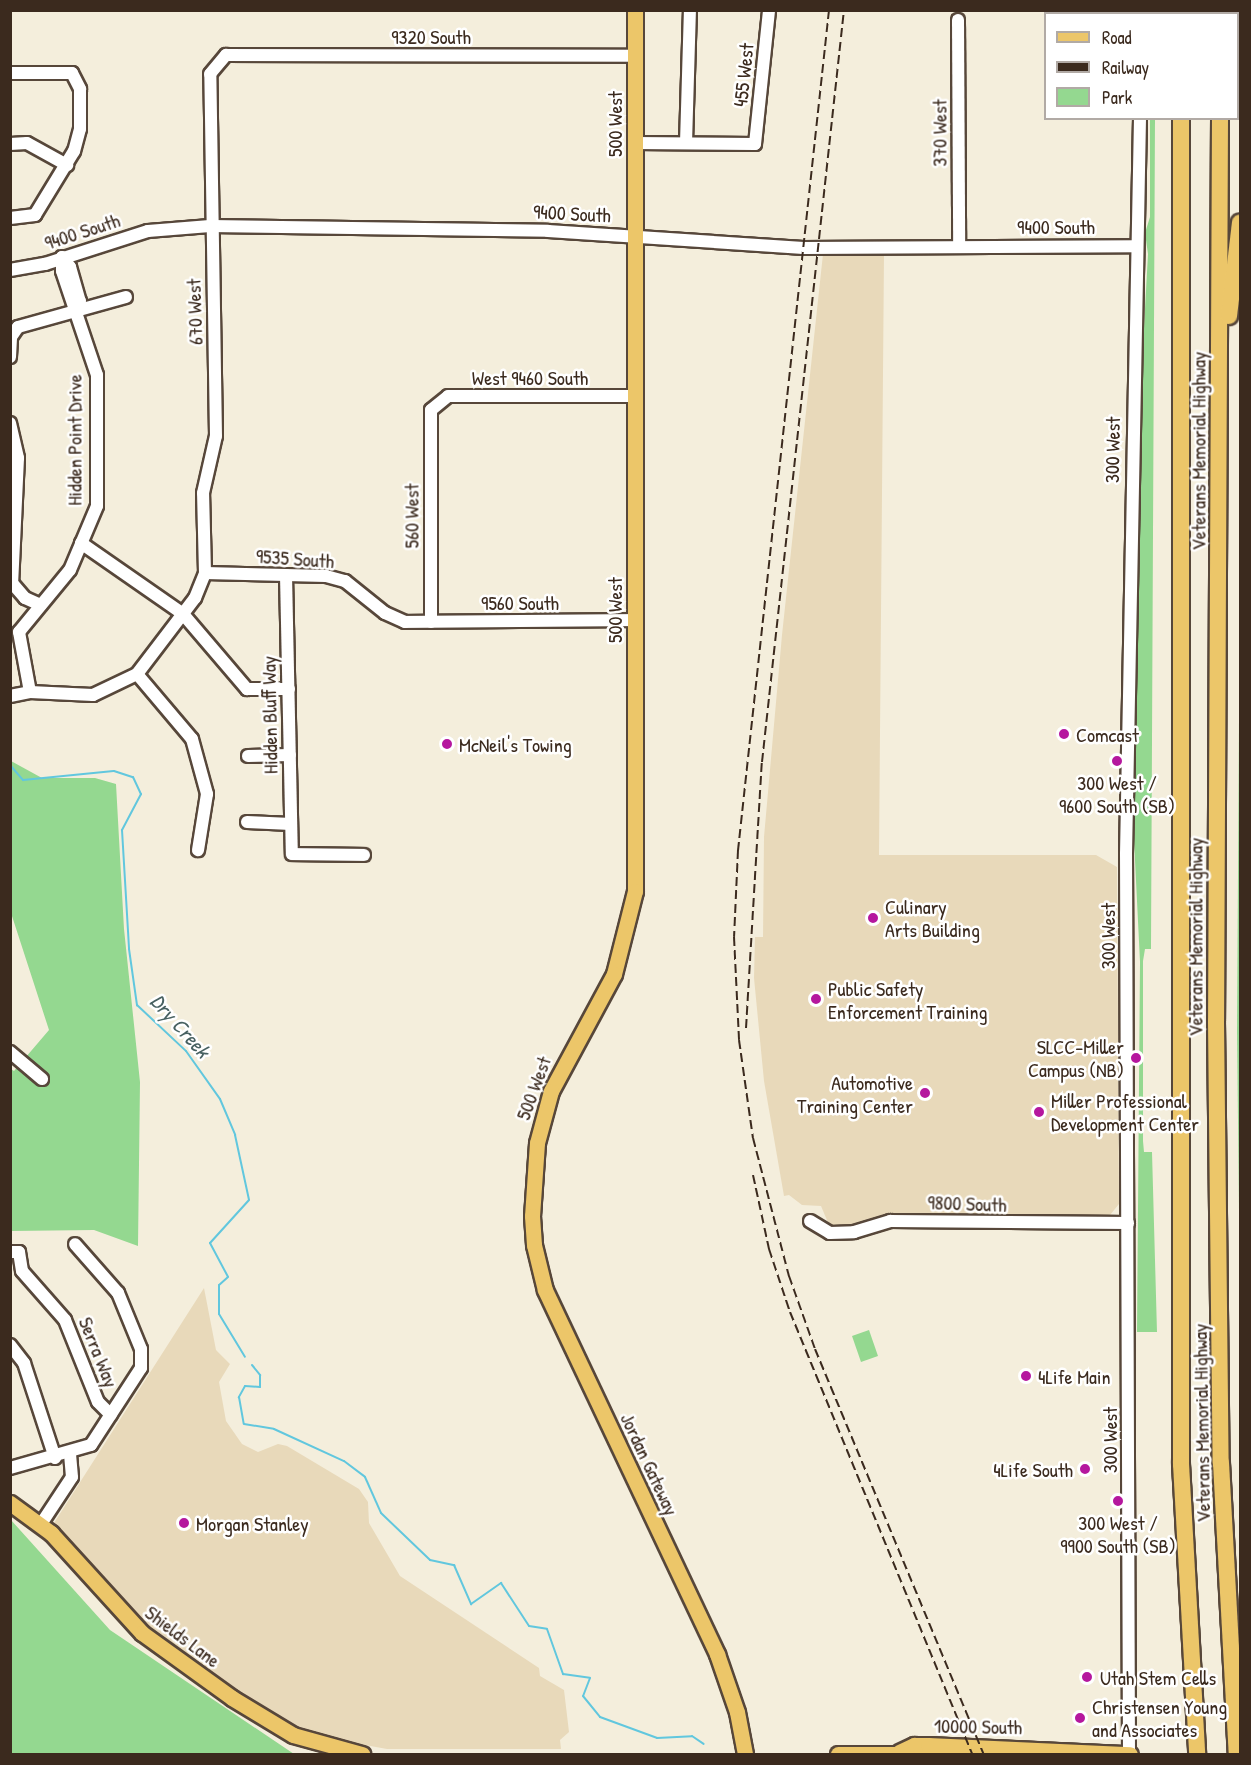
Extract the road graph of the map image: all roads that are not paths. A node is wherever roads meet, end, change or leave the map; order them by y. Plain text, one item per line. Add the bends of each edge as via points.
1 (635, 10) edge
2 (690, 10) edge
3 (769, 10) edge
4 (958, 20) dead end
5 (226, 55) joint
6 (635, 56) junction
7 (10, 73) edge
8 (1140, 120) edge
9 (1181, 120) edge
10 (1220, 120) edge
11 (635, 143) junction
12 (686, 143) junction
13 (10, 144) edge
14 (67, 165) junction
15 (10, 218) edge
16 (1240, 223) edge
17 (210, 226) junction
18 (635, 237) junction
19 (1136, 246) junction
20 (958, 247) junction
21 (62, 257) junction
22 (10, 270) edge
23 (126, 297) dead end
24 (78, 310) junction
25 (10, 357) edge
26 (634, 396) junction
27 (431, 410) joint
28 (10, 423) edge
29 (1220, 437) junction
30 (81, 543) junction
31 (205, 573) junction
32 (286, 575) junction
33 (41, 605) junction
34 (183, 614) junction
35 (635, 620) junction
36 (405, 622) joint
37 (431, 622) junction
38 (137, 674) junction
39 (288, 689) junction
40 (30, 692) junction
41 (10, 696) edge
42 (290, 755) junction
43 (248, 756) dead end
44 (247, 822) dead end
45 (291, 824) junction
46 (198, 850) dead end
47 (364, 855) dead end
48 (12, 1054) edge
49 (42, 1079) dead end
50 (531, 1187) joint
51 (810, 1221) dead end
52 (1128, 1223) junction
53 (75, 1244) dead end
54 (10, 1252) edge
55 (10, 1345) edge
56 (111, 1415) junction
57 (70, 1454) junction
58 (55, 1458) junction
59 (10, 1468) edge
60 (10, 1503) edge
61 (41, 1524) junction
62 (902, 1753) edge
63 (1055, 1754) edge
64 (1130, 1754) edge
65 (362, 1755) edge
66 (745, 1755) edge
67 (838, 1755) edge
68 (1197, 1755) edge
69 (1237, 1755) edge

1 - 6 main road, 500 West
2 - 12 street
3 - 12 street, 455 West via 755,144
4 - 20 street, 370 West
5 - 6 street, 9320 South
5 - 17 street, 670 West via 210,74
6 - 11 main road, 500 West
7 - 14 street via 64,71 77,77 80,129
8 - 19 street, 300 West
9 - 68 highway, Veterans Memorial Highway via 1181,1464
10 - 29 highway, Veterans Memorial Highway
11 - 12 street
11 - 18 main road, 500 West
13 - 14 street via 27,143
14 - 15 street via 35,215
16 - 29 highway
17 - 18 street, 9400 South via 497,230
17 - 21 street, 9400 South via 148,231
17 - 31 street, 670 West via 216,436 203,493
18 - 20 street, 9400 South via 803,248
18 - 26 main road, 500 West
19 - 20 street, 9400 South
19 - 52 street, 300 West via 1126,854
21 - 22 street, 9400 South
21 - 24 street, Hidden Point Drive via 72,304
23 - 24 street
24 - 25 street via 18,327 11,337
24 - 30 street, Hidden Point Drive via 97,375 97,506
26 - 27 street, West 9460 South via 448,396
26 - 35 main road, 500 West
27 - 37 street, 560 West
28 - 33 street via 18,458 12,583 26,598
29 - 69 highway, Veterans Memorial Highway via 1216,1022 1221,1463
30 - 33 street, Hidden Point Drive via 69,570
30 - 34 street
31 - 32 street, 9535 South
31 - 34 street
32 - 36 street, 9535 South via 326,576 345,581 385,613
32 - 39 street, Hidden Bluff Way
33 - 40 street, Hidden Point Drive via 19,632
34 - 38 street
34 - 39 street via 247,689
35 - 37 street, 9560 South
35 - 50 main road, 500 West via 636,874 631,919 614,974 551,1091 537,1143
36 - 37 street, 9560 South
38 - 40 street via 93,695
38 - 46 street via 192,739 207,794
39 - 42 street, Hidden Bluff Way
40 - 41 street
42 - 43 street
42 - 45 street, Hidden Bluff Way
44 - 45 street
45 - 47 street, Hidden Bluff Way via 292,854
48 - 49 street
50 - 66 main road, Jordan Gateway via 534,1245 545,1290 717,1654 737,1712
51 - 52 street, 9800 South via 830,1233 854,1232 890,1221
52 - 64 street, 300 West
53 - 56 street via 115,1288 142,1354 138,1373
54 - 56 street, Serra Way via 19,1252 25,1275 65,1320 98,1402
55 - 58 street via 24,1363
56 - 57 street via 91,1446
57 - 58 street
57 - 61 street via 72,1477
58 - 59 street
60 - 61 main road, Shields Lane
61 - 65 main road, Shields Lane via 121,1613 166,1651 280,1728 320,1745
62 - 63 main road, 10000 South via 921,1745 1032,1748
62 - 67 main road, 10000 South
63 - 64 main road, 10000 South

